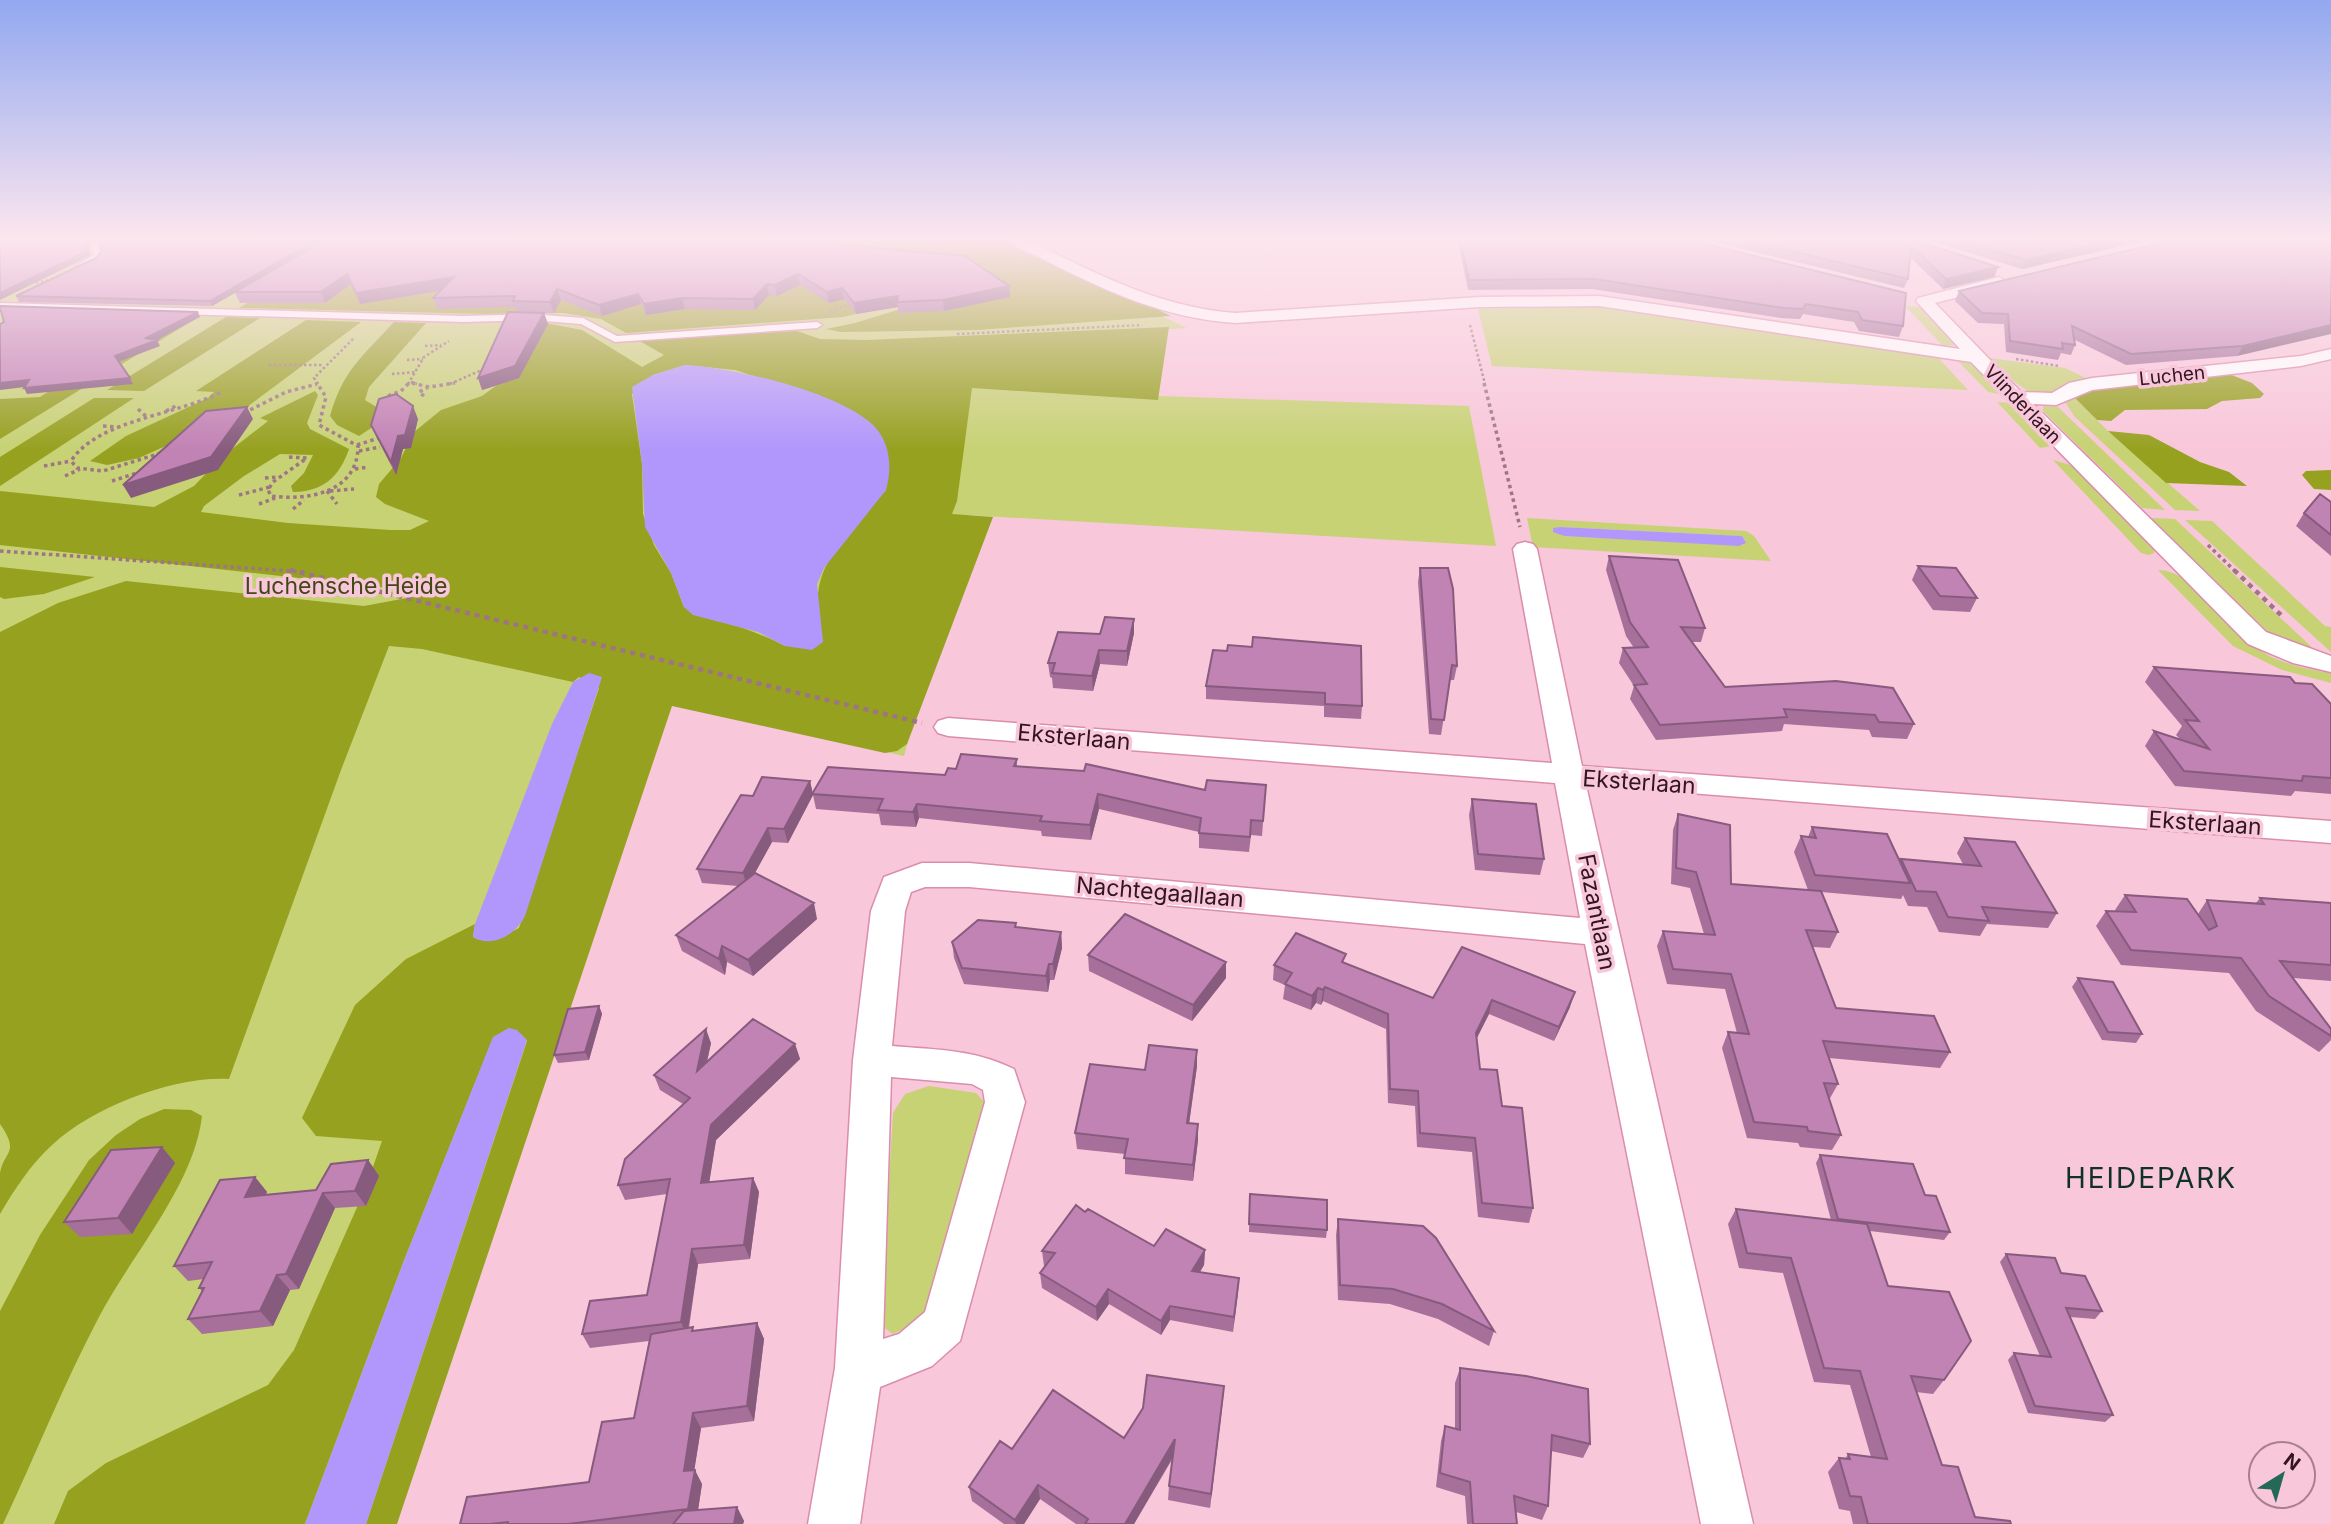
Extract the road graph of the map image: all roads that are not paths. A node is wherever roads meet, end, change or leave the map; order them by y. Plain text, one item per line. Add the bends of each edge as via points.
1 (180, 309) edge
2 (1168, 309) edge
3 (1366, 309) edge
4 (1667, 309) edge
5 (1932, 309) edge
6 (218, 310) joint
7 (817, 325) road end
8 (2331, 354) edge
9 (1977, 357) junction
10 (2016, 398) junction
11 (1525, 550) road end
12 (2331, 664) edge
13 (948, 727) road end
14 (1572, 777) junction
15 (2331, 832) edge
16 (1600, 933) junction
17 (872, 1060) junction
18 (859, 1368) junction
19 (834, 1524) edge
20 (1727, 1524) edge

1 - 6 lane
2 - 3 street via 1235,318
4 - 9 street
5 - 9 street, Vlinderlaan
6 - 7 lane via 583,321 615,339
8 - 10 street, Luchen via 2092,384 2056,399
9 - 10 street, Vlinderlaan
10 - 12 street, Vlinderlaan via 2257,638
11 - 14 street, Fazantlaan
13 - 14 street, Eksterlaan
14 - 15 street, Eksterlaan
14 - 16 street, Fazantlaan
16 - 17 street, Nachtegaallaan via 969,875 922,875 896,885 888,911
16 - 20 street, Fazantlaan
17 - 18 street, Nachtegaallaan
17 - 18 street via 977,1069 1000,1080 1005,1102 944,1325 926,1345 905,1357
18 - 19 street, Nachtegaallaan

